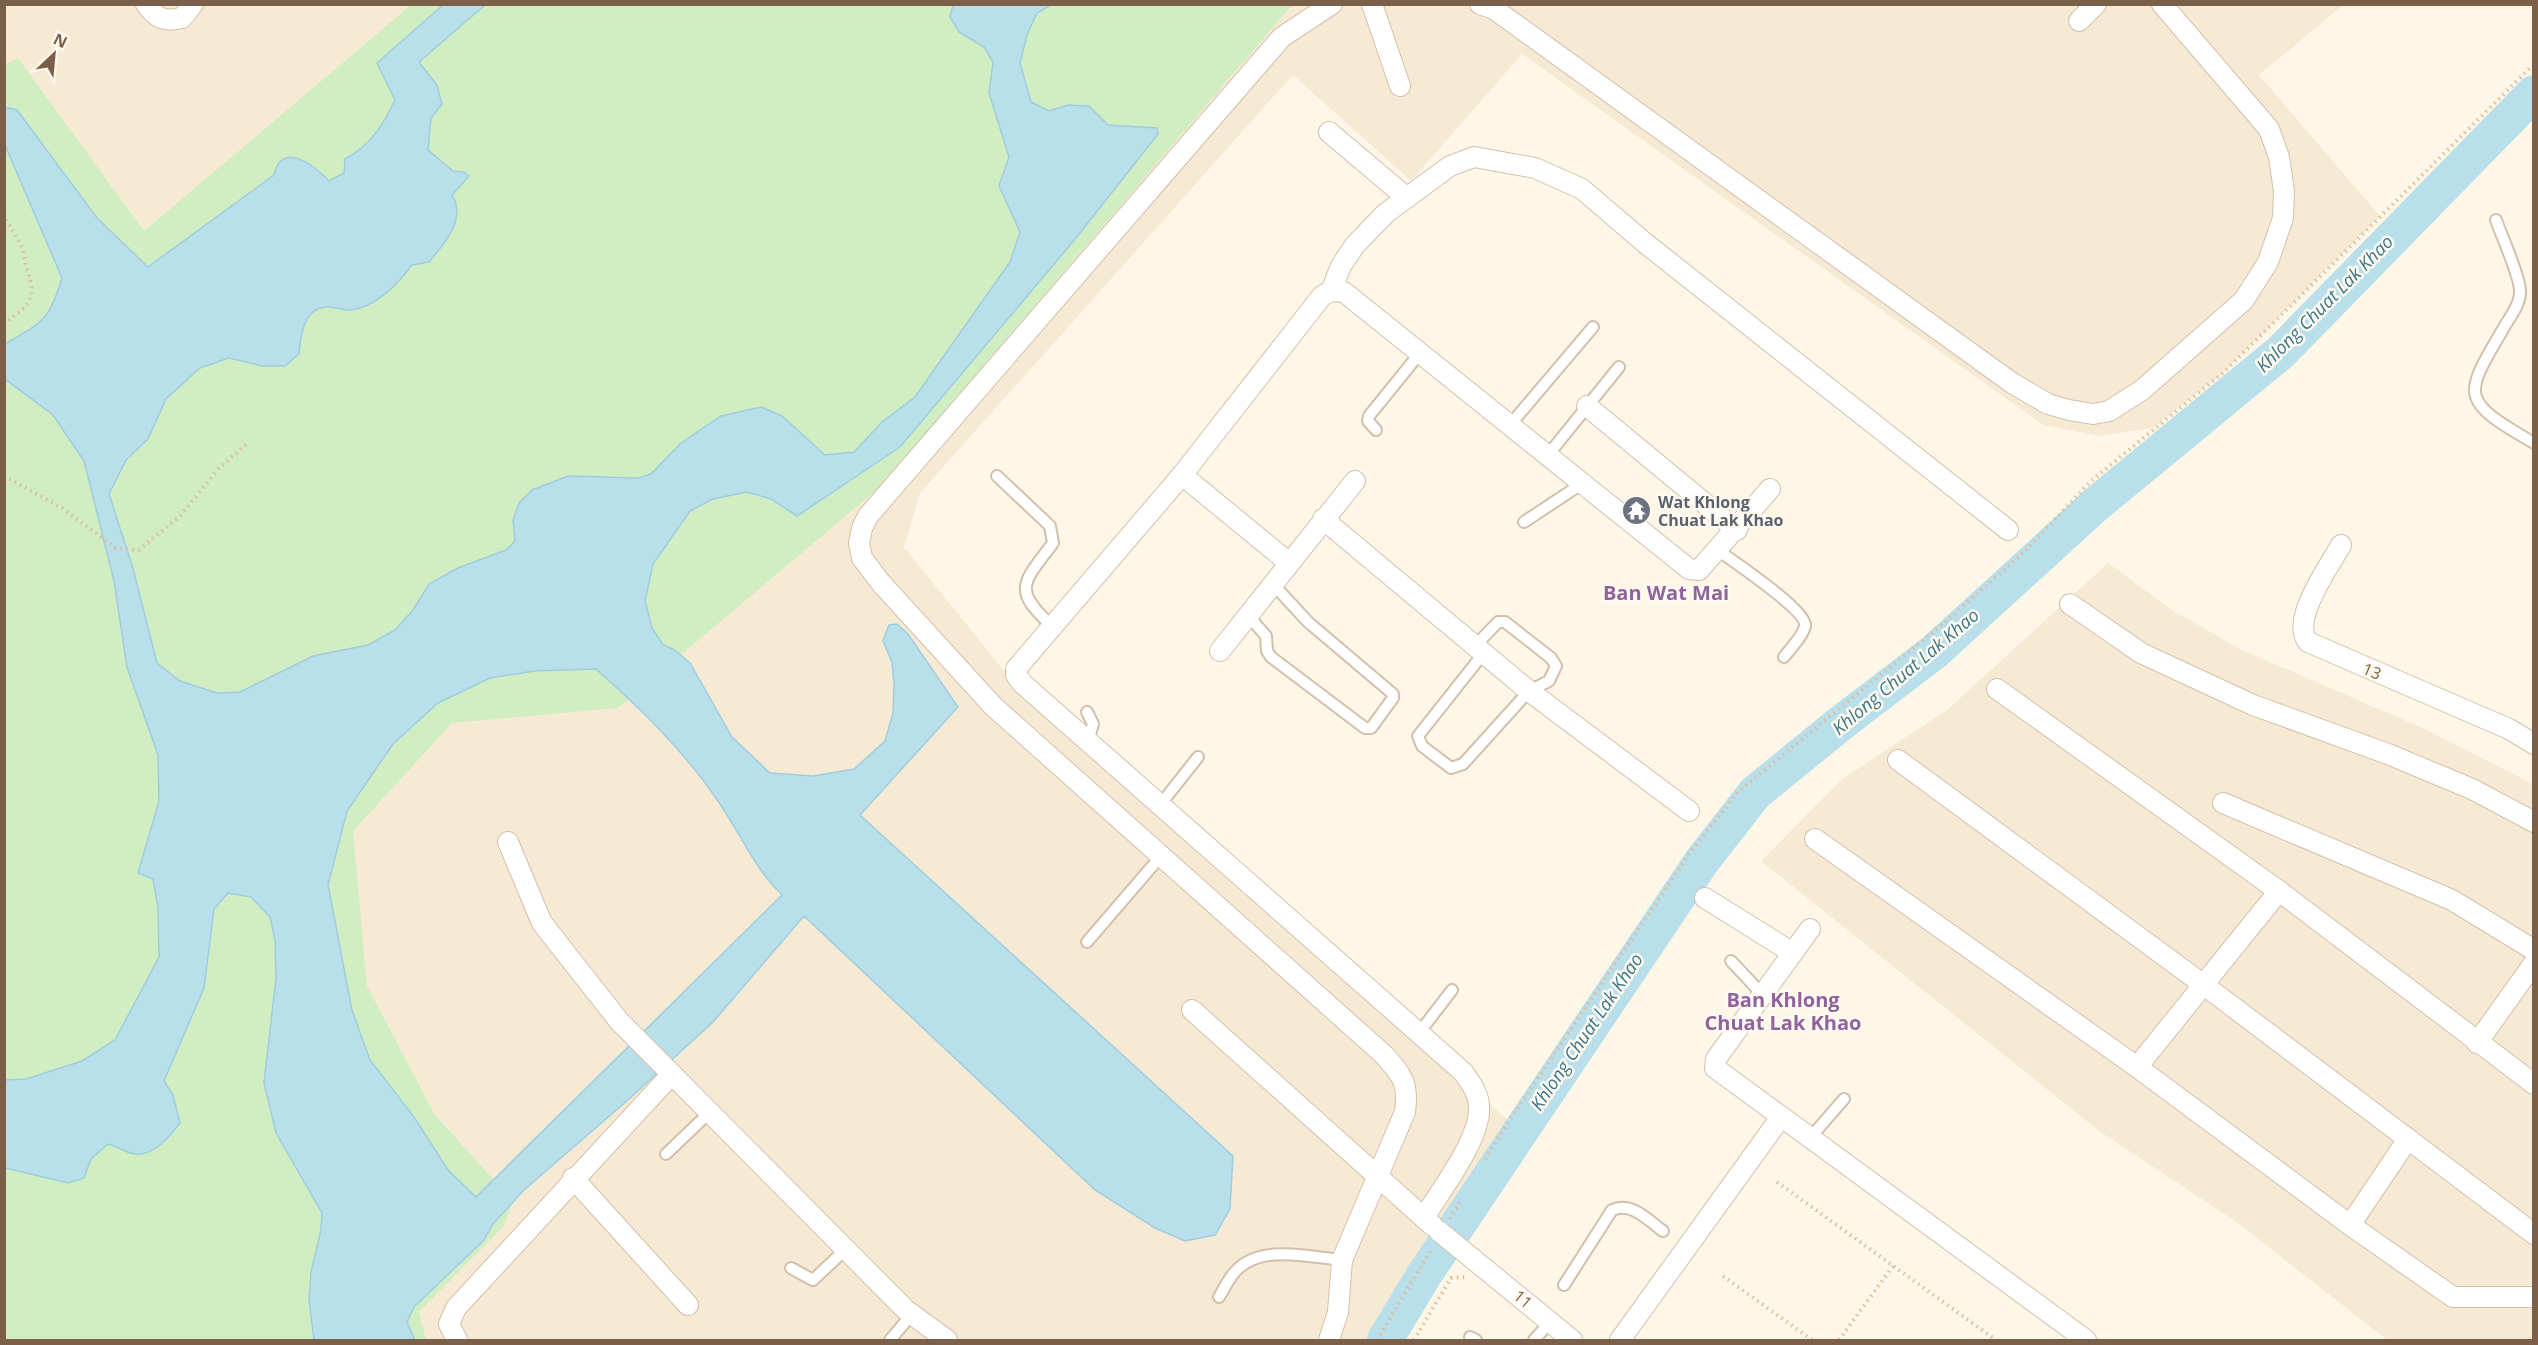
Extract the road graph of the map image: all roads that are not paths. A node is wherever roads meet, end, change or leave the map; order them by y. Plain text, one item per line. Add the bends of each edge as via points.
1 (146, 4) edge
2 (193, 4) edge
3 (1332, 4) edge
4 (1372, 4) edge
5 (1480, 4) edge
6 (2096, 4) edge
7 (2162, 4) edge
8 (2079, 21) dead end
9 (1400, 86) dead end
10 (1329, 132) dead end
11 (1407, 198) junction
12 (2496, 220) dead end
13 (1331, 291) junction
14 (1593, 327) dead end
15 (1420, 353) junction
16 (1618, 367) dead end
17 (1587, 406) junction
18 (1510, 425) junction
19 (1376, 430) dead end
20 (2534, 443) edge
21 (1548, 455) junction
22 (1182, 475) junction
23 (997, 476) dead end
24 (1355, 481) dead end
25 (1583, 483) junction
26 (1770, 489) dead end
27 (1323, 519) junction
28 (1524, 522) dead end
29 (1737, 530) junction
30 (2008, 530) dead end
31 (2341, 545) dead end
32 (1718, 550) junction
33 (1288, 562) junction
34 (1272, 583) junction
35 (2070, 604) dead end
36 (1247, 614) junction
37 (1051, 625) junction
38 (1479, 650) junction
39 (1220, 651) dead end
40 (1784, 657) dead end
41 (1996, 688) dead end
42 (1529, 691) junction
43 (1087, 712) dead end
44 (1088, 741) junction
45 (2534, 744) edge
46 (1198, 757) dead end
47 (1898, 760) dead end
48 (2223, 803) dead end
49 (1160, 805) junction
50 (1689, 812) dead end
51 (2534, 822) edge
52 (1815, 839) dead end
53 (508, 842) dead end
54 (1161, 856) junction
55 (2279, 891) junction
56 (1705, 898) dead end
57 (1810, 929) dead end
58 (1087, 942) dead end
59 (2534, 950) edge
60 (1793, 953) junction
61 (1731, 962) dead end
62 (2534, 963) edge
63 (2204, 985) junction
64 (1452, 990) dead end
65 (1763, 995) junction
66 (1192, 1010) dead end
67 (1419, 1033) junction
68 (2477, 1043) junction
69 (2137, 1067) junction
70 (669, 1071) junction
71 (2534, 1084) edge
72 (1844, 1099) dead end
73 (710, 1112) junction
74 (1781, 1118) junction
75 (1810, 1138) junction
76 (2408, 1138) junction
77 (666, 1154) dead end
78 (1376, 1177) junction
79 (573, 1178) junction
80 (1424, 1218) junction
81 (2350, 1225) junction
82 (1663, 1231) dead end
83 (2534, 1234) edge
84 (846, 1249) junction
85 (1342, 1260) junction
86 (791, 1268) dead end
87 (1564, 1285) dead end
88 (2534, 1297) edge
89 (1219, 1298) dead end
90 (688, 1305) dead end
91 (912, 1314) junction
92 (1550, 1322) junction
93 (457, 1341) edge
94 (890, 1341) edge
95 (946, 1341) edge
96 (1329, 1341) edge
97 (1534, 1341) edge
98 (1572, 1341) edge
99 (1620, 1341) edge
100 (2086, 1341) edge

1 - 2 street via 155,16 168,21 182,18
3 - 54 street via 1282,37 868,516 862,528 862,558 993,706
4 - 9 street
5 - 7 street via 1494,9 2012,383 2048,404 2093,414 2109,411 2135,396 2244,300 2268,262 2283,218 2279,157 2269,129
6 - 8 street
10 - 11 street
11 - 13 street via 1355,245
11 - 30 street via 1450,166 1474,157 1535,168 1582,189
12 - 20 lane via 2520,290 2517,306 2479,370 2475,399 2491,418
13 - 15 street via 1344,292
13 - 22 street via 1322,296
14 - 18 lane
15 - 18 street
15 - 19 lane via 1369,416 1368,422
16 - 17 lane
17 - 21 lane
17 - 29 street
18 - 21 street
21 - 25 street
22 - 33 street
22 - 37 street
23 - 37 lane via 1050,526 1053,543 1028,580 1024,593 1031,606
24 - 27 street
25 - 28 lane
25 - 32 street via 1689,569 1699,570
26 - 29 street
27 - 33 street
27 - 38 street
29 - 32 street
31 - 45 street, 13 via 2310,601 2302,627 2308,642 2509,729
32 - 40 lane via 1794,607 1805,621 1805,629
33 - 34 street
34 - 36 street
34 - 36 lane via 1308,622 1393,694 1377,723 1365,728 1271,657 1266,636
35 - 51 street via 2141,653 2253,705 2472,789
36 - 39 street
37 - 44 street via 1021,660 1016,675
38 - 42 street
38 - 42 lane via 1498,622 1505,622 1551,658 1556,666 1553,675
38 - 42 lane via 1421,730 1418,736 1422,746 1450,768 1463,764
41 - 55 street
42 - 50 street
43 - 44 lane via 1093,724
44 - 49 street
46 - 49 lane
47 - 63 street
48 - 59 street via 2452,900
49 - 67 street
52 - 69 street
53 - 70 street via 542,923 619,1021
54 - 58 lane
54 - 78 street via 1383,1054 1403,1077 1408,1096 1405,1112
55 - 63 street
55 - 68 street
56 - 60 street
57 - 60 street
60 - 65 street
61 - 65 lane
62 - 68 street
63 - 69 street
63 - 76 street
64 - 67 lane
65 - 74 street via 1716,1059 1716,1068
66 - 78 street, 11
67 - 80 street via 1463,1072 1475,1089 1479,1105 1476,1131
68 - 71 street
69 - 81 street
70 - 73 street
70 - 79 street
72 - 75 lane
73 - 77 lane
73 - 84 street
74 - 75 street
74 - 99 street
75 - 100 street
76 - 81 street
76 - 83 street
78 - 80 street, 11
78 - 85 street
79 - 90 street
79 - 93 street via 456,1308 449,1324
80 - 92 street, 11, bridge
81 - 88 street via 2453,1297
82 - 87 lane via 1630,1208 1620,1206 1612,1210
84 - 86 lane via 813,1280
84 - 91 street
85 - 89 lane via 1268,1254 1252,1259 1233,1274
85 - 96 street via 1338,1312
91 - 94 lane
91 - 95 street
92 - 97 lane
92 - 98 street, 11

